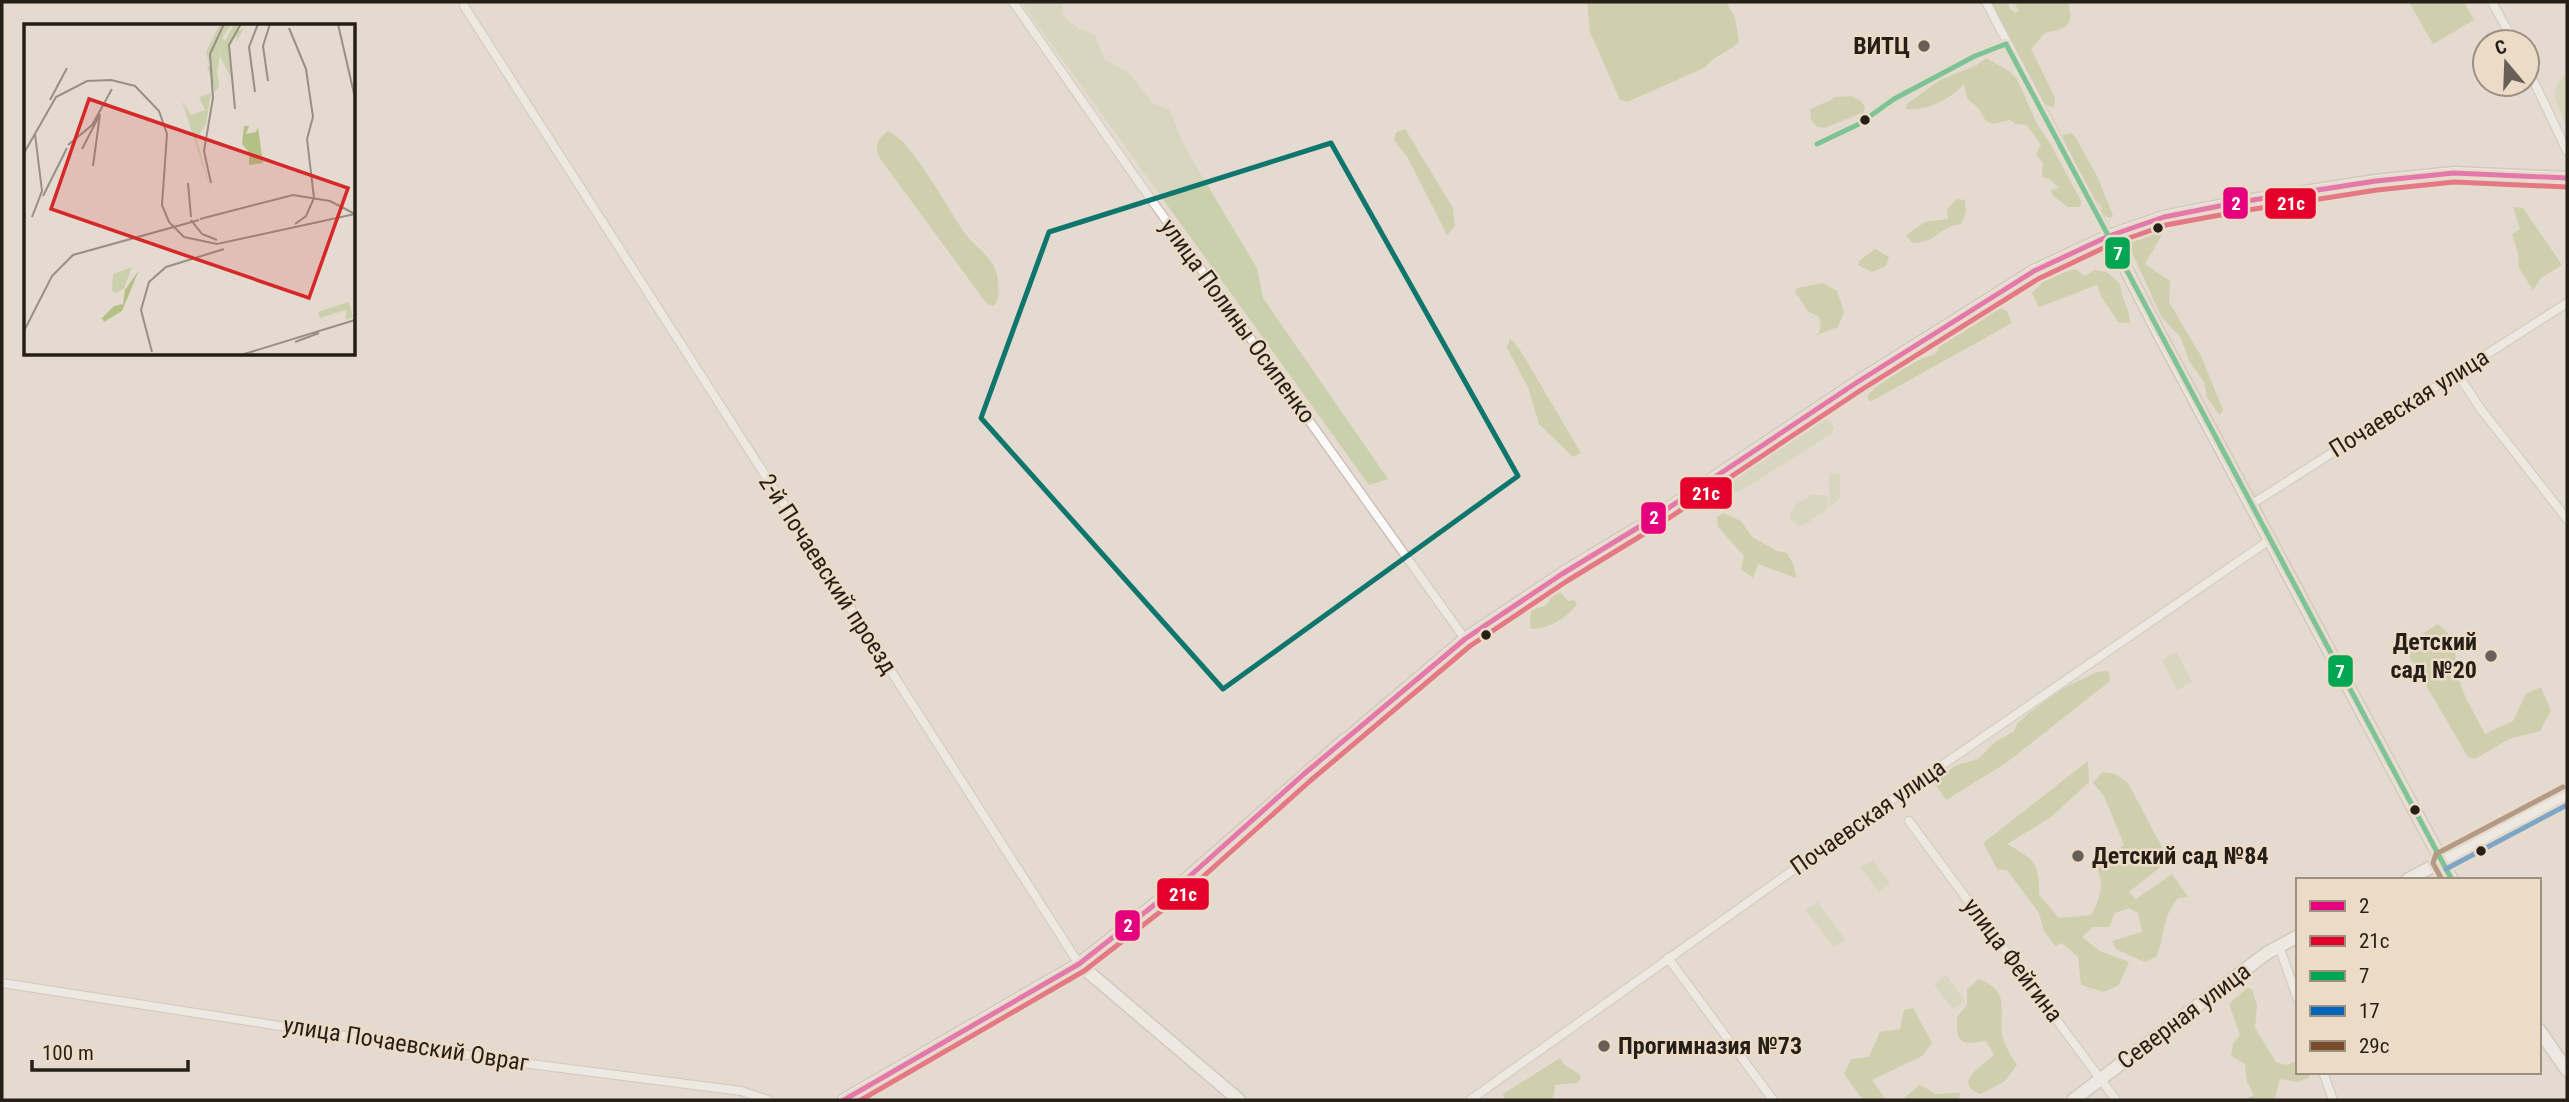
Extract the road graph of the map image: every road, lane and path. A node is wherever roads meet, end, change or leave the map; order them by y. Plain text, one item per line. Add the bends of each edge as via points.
1 (1013, 2) edge
2 (1986, 2) edge
3 (2493, 2) edge
4 (464, 6) dead end
5 (2507, 28) edge
6 (2006, 44) junction
7 (2541, 96) edge
8 (1817, 144) dead end
9 (2567, 151) edge
10 (2567, 177) edge
11 (2109, 236) junction
12 (2567, 303) edge
13 (2456, 373) junction
14 (2252, 504) junction
15 (2567, 519) edge
16 (2271, 540) junction
17 (1465, 639) junction
18 (2567, 794) edge
19 (1909, 821) dead end
20 (2442, 861) junction
21 (2411, 878) edge
22 (2451, 878) edge
23 (2296, 937) edge
24 (2279, 946) junction
25 (1668, 958) junction
26 (1079, 964) junction
27 (2, 983) edge
28 (2296, 994) edge
29 (2541, 1033) edge
30 (2567, 1070) edge
31 (2324, 1074) edge
32 (2100, 1080) junction
33 (768, 1100) edge
34 (844, 1100) edge
35 (1239, 1100) edge
36 (1470, 1100) edge
37 (1773, 1100) edge
38 (2073, 1100) edge
39 (2116, 1100) edge
40 (2333, 1100) edge

1 - 17 street, улица Полины Осипенко
2 - 6 street
3 - 5 street
4 - 26 street, 2-й Почаевский проезд
6 - 8 street via 1975,56
6 - 11 street
7 - 9 street
10 - 11 main road via 2454,173 2376,181 2164,217
11 - 14 main road
11 - 17 main road via 2001,292
12 - 13 street, Почаевская улица
13 - 14 street, Почаевская улица
13 - 15 street
14 - 16 main road
16 - 20 main road
16 - 25 street, Почаевская улица
17 - 26 main road via 1181,884
18 - 20 main road
19 - 32 street, улица Фейгина
20 - 21 main road
20 - 22 main road
23 - 24 main road, Северная улица
24 - 28 street
24 - 32 main road, Северная улица
25 - 36 street, Почаевская улица
25 - 37 street
26 - 34 main road
26 - 35 main road, 2-й Почаевский проезд
27 - 33 street, улица Почаевский Овраг via 507,1061 741,1091
29 - 30 main road
31 - 40 street
32 - 38 main road, Северная улица
32 - 39 street, улица Фейгина

